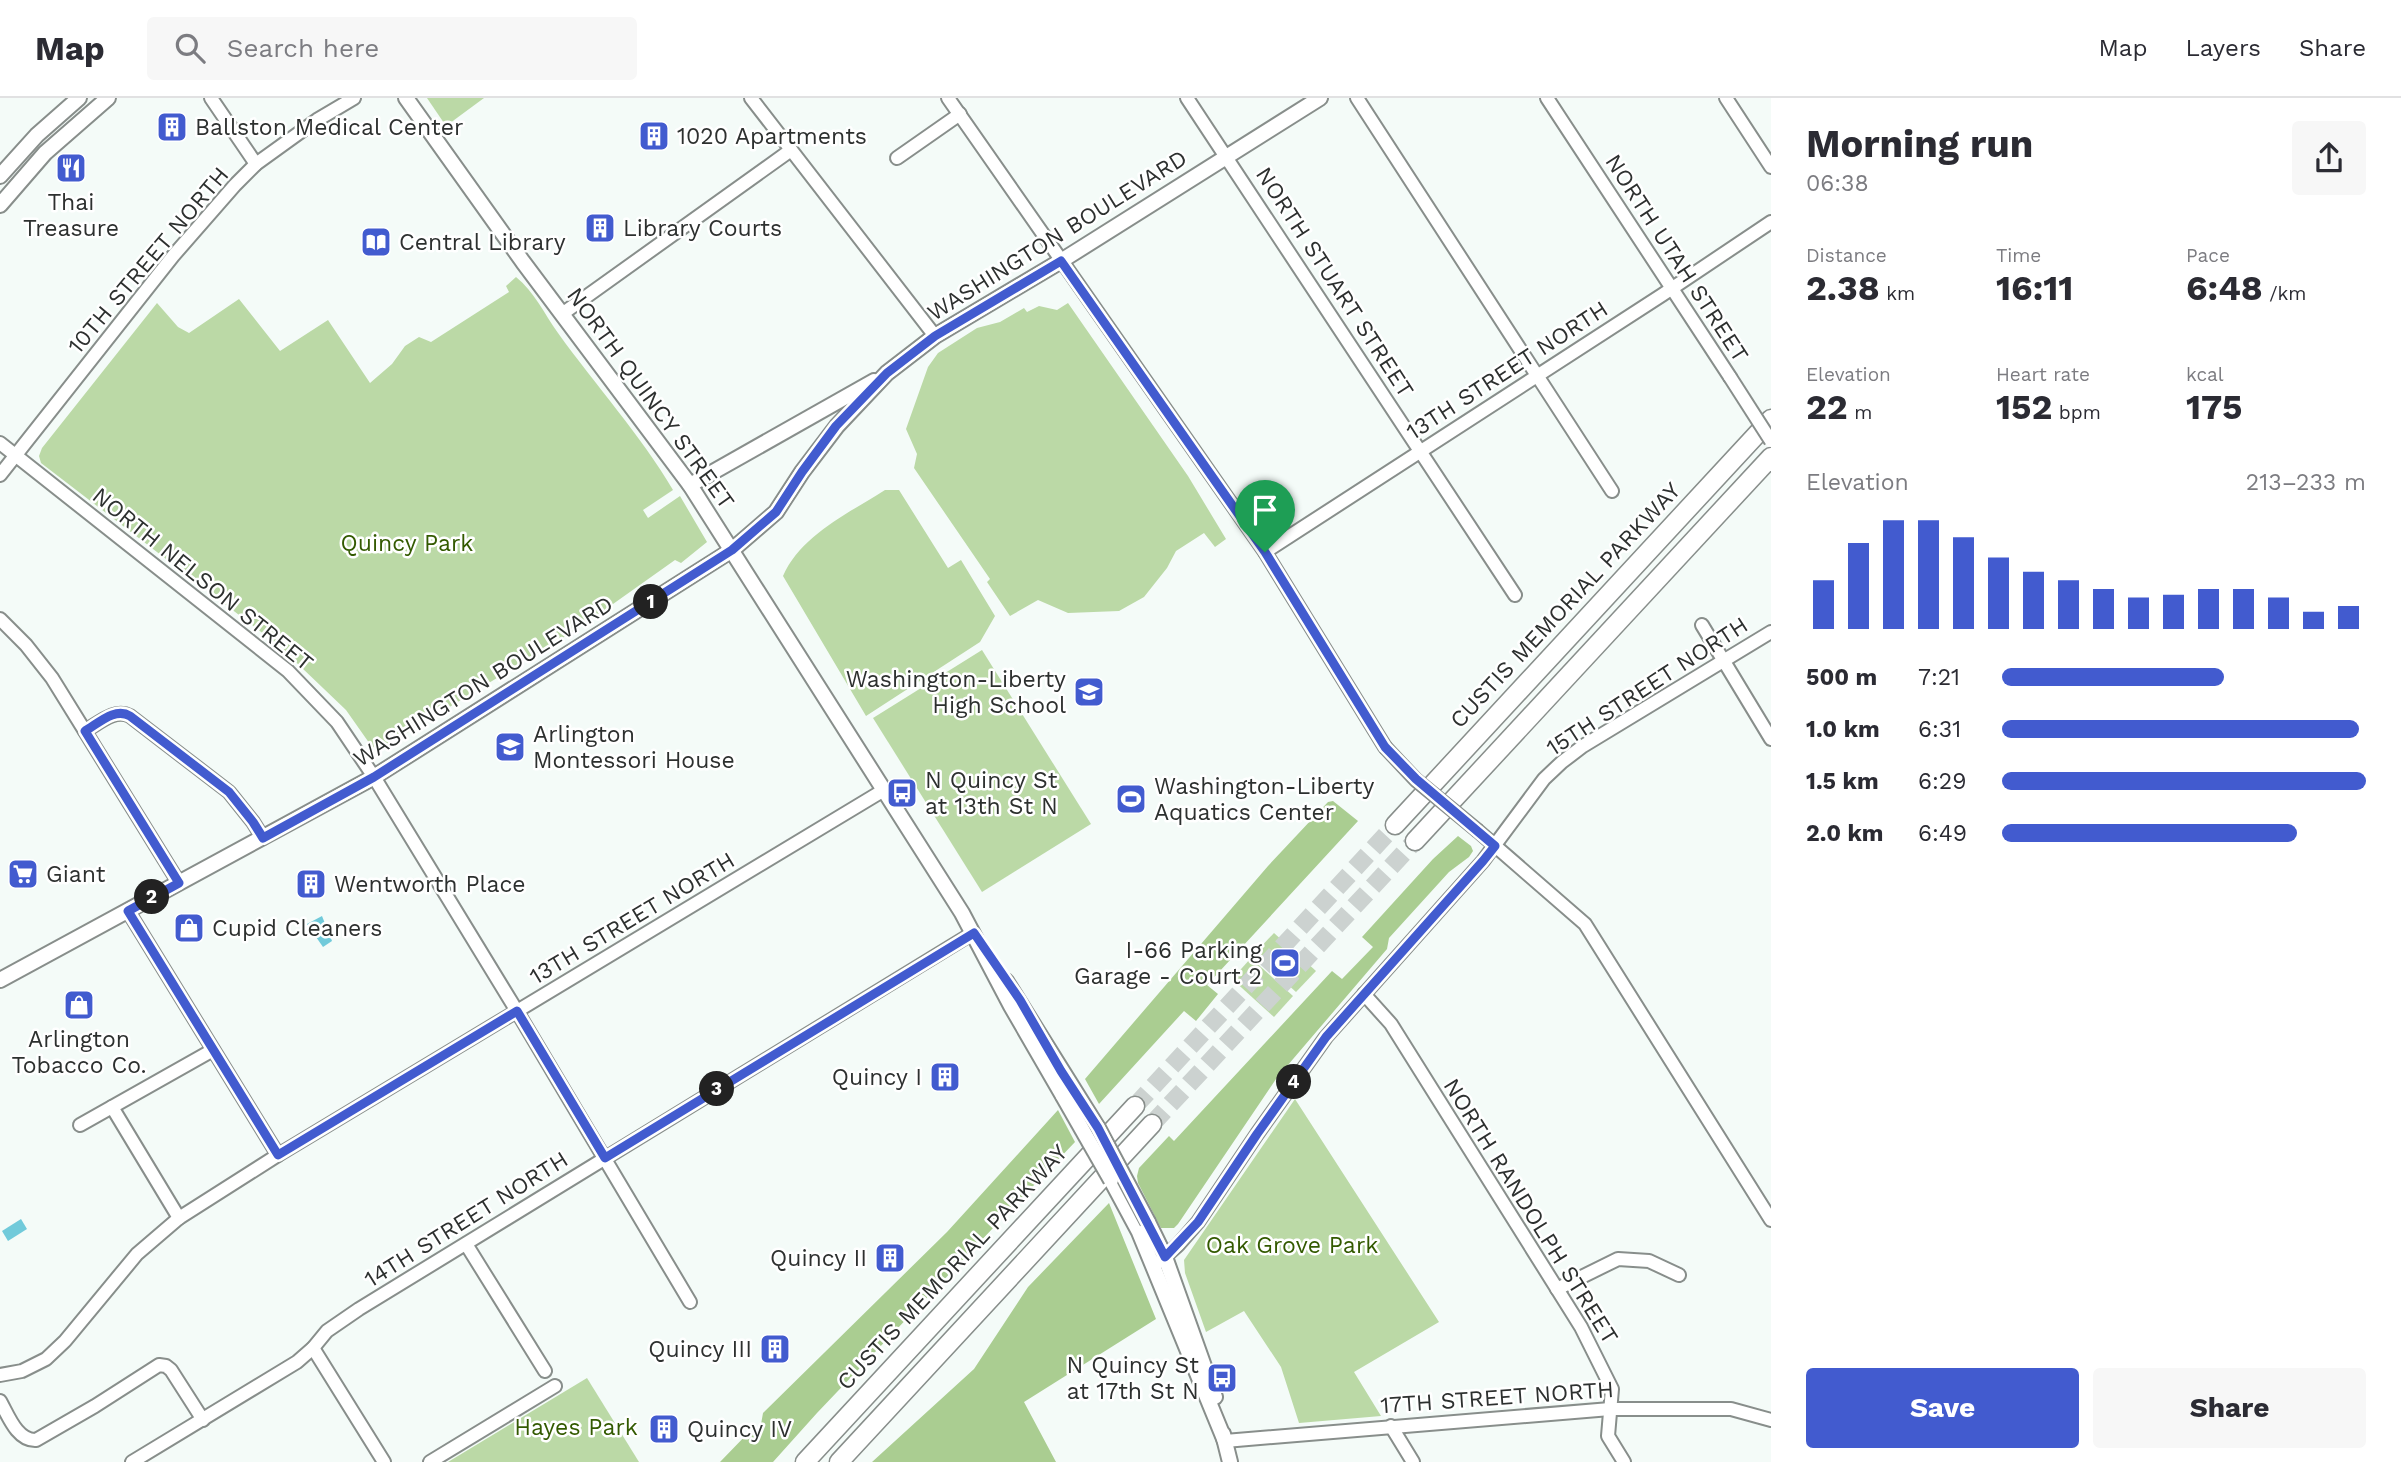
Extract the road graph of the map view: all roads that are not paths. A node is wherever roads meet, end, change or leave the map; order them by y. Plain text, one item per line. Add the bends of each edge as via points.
1 (79, 98) edge
2 (108, 98) edge
3 (211, 98) edge
4 (354, 98) edge
5 (406, 98) edge
6 (751, 98) edge
7 (948, 98) edge
8 (1187, 98) edge
9 (1320, 98) edge
10 (1357, 98) edge
11 (1547, 98) edge
12 (1726, 98) edge
13 (960, 114) junction
14 (791, 150) junction
15 (1227, 157) junction
16 (897, 158) dead end
17 (256, 164) junction
18 (1771, 167) edge
19 (0, 176) edge
20 (0, 205) edge
21 (1771, 222) edge
22 (1061, 261) junction
23 (1672, 289) junction
24 (562, 314) junction
25 (935, 336) junction
26 (887, 373) junction
27 (1536, 376) junction
28 (1771, 419) edge
29 (1771, 440) edge
30 (0, 443) edge
31 (1419, 451) junction
32 (16, 455) junction
33 (1771, 457) edge
34 (1771, 468) edge
35 (0, 475) edge
36 (690, 485) junction
37 (1612, 491) dead end
38 (1716, 516) junction
39 (732, 550) junction
40 (1265, 552) junction
41 (1516, 595) dead end
42 (0, 620) edge
43 (1702, 625) dead end
44 (1771, 632) edge
45 (1723, 661) junction
46 (85, 731) junction
47 (1771, 739) edge
48 (374, 777) junction
49 (884, 790) junction
50 (1395, 825) tunnel mouth
51 (263, 838) junction
52 (1415, 841) tunnel mouth
53 (1495, 846) junction
54 (179, 883) junction
55 (128, 911) junction
56 (974, 933) junction
57 (0, 980) edge
58 (1364, 994) junction
59 (517, 1011) junction
60 (213, 1050) junction
61 (1135, 1106) tunnel mouth
62 (112, 1107) junction
63 (1152, 1124) tunnel mouth
64 (80, 1125) dead end
65 (278, 1155) junction
66 (605, 1158) junction
67 (179, 1219) junction
68 (1771, 1220) edge
69 (1144, 1227) junction
70 (466, 1244) junction
71 (1165, 1257) junction
72 (1154, 1267) junction
73 (1679, 1275) dead end
74 (1557, 1289) junction
75 (690, 1302) dead end
76 (313, 1348) junction
77 (545, 1371) dead end
78 (0, 1375) edge
79 (555, 1386) dead end
80 (0, 1401) edge
81 (1610, 1409) junction
82 (202, 1420) junction
83 (1771, 1420) edge
84 (1391, 1426) junction
85 (1225, 1441) junction
86 (132, 1462) edge
87 (384, 1462) edge
88 (430, 1462) edge
89 (805, 1462) edge
90 (839, 1462) edge
91 (1230, 1462) edge
92 (1413, 1462) edge
93 (1624, 1462) edge

1 - 19 main road
2 - 20 main road via 45,153
3 - 17 street
4 - 17 street, 10TH STREET NORTH
5 - 24 main road, NORTH QUINCY STREET
6 - 14 street
7 - 13 street
8 - 15 street, NORTH STUART STREET
9 - 15 main road, WASHINGTON BOULEVARD
10 - 27 street
11 - 23 street, NORTH UTAH STREET
12 - 18 street
13 - 16 street
13 - 22 street
14 - 24 street
14 - 25 street
15 - 22 main road, WASHINGTON BOULEVARD
15 - 31 street, NORTH STUART STREET
17 - 32 street, 10TH STREET NORTH via 181,246
21 - 23 street, 13TH STREET NORTH
22 - 25 main road, WASHINGTON BOULEVARD
22 - 40 street
23 - 27 street, 13TH STREET NORTH
23 - 29 street, NORTH UTAH STREET, bridge
24 - 36 main road, NORTH QUINCY STREET
25 - 26 main road, WASHINGTON BOULEVARD
26 - 36 main road
26 - 39 main road, WASHINGTON BOULEVARD via 836,426 776,512
27 - 31 street, 13TH STREET NORTH
27 - 37 street
28 - 50 highway, CUSTIS MEMORIAL PARKWAY
30 - 32 street, NORTH NELSON STREET
31 - 40 street, 13TH STREET NORTH
31 - 41 street, NORTH STUART STREET
32 - 35 street, 10TH STREET NORTH
32 - 48 street, NORTH NELSON STREET via 288,671 337,722
33 - 38 highway
34 - 38 highway
36 - 39 main road, NORTH QUINCY STREET
38 - 52 highway
39 - 48 main road, WASHINGTON BOULEVARD
39 - 49 main road, NORTH QUINCY STREET
40 - 53 street, bridge via 1385,747
42 - 46 street via 44,666
43 - 45 street
44 - 45 street, 15TH STREET NORTH
45 - 47 street
45 - 53 street, 15TH STREET NORTH via 1562,762 1530,796
46 - 51 street via 116,713 130,716 229,792
46 - 54 street
48 - 51 main road, WASHINGTON BOULEVARD
48 - 59 street, NORTH NELSON STREET
49 - 56 main road, NORTH QUINCY STREET
49 - 59 street, 13TH STREET NORTH
51 - 54 main road, WASHINGTON BOULEVARD
53 - 58 street, 15TH STREET NORTH
53 - 68 street via 1585,924
54 - 55 main road, WASHINGTON BOULEVARD
55 - 57 main road, WASHINGTON BOULEVARD
55 - 60 street
56 - 66 street, 14TH STREET NORTH
56 - 69 main road, NORTH QUINCY STREET, bridge via 1011,1006 1067,1092 1098,1128
58 - 71 street, 15TH STREET NORTH via 1326,1037 1198,1222
58 - 74 street, NORTH RANDOLPH STREET via 1391,1024
59 - 65 street, 13TH STREET NORTH
59 - 66 street, NORTH NELSON STREET
60 - 62 street
60 - 65 street
61 - 89 highway, CUSTIS MEMORIAL PARKWAY
62 - 64 street
62 - 67 street
63 - 90 highway
65 - 67 street, 13TH STREET NORTH
66 - 70 street, 14TH STREET NORTH
66 - 75 street, NORTH NELSON STREET
67 - 78 street, 13TH STREET NORTH via 137,1254 46,1359
69 - 71 main road, NORTH QUINCY STREET
69 - 72 main road, NORTH QUINCY STREET
70 - 76 street, 14TH STREET NORTH via 359,1309 327,1331
70 - 77 street
71 - 72 street, 15TH STREET NORTH
71 - 85 main road, NORTH QUINCY STREET via 1214,1393
72 - 85 main road, NORTH QUINCY STREET
73 - 74 street via 1649,1261 1618,1259
74 - 81 street, NORTH RANDOLPH STREET via 1612,1389
76 - 82 street, 14TH STREET NORTH
76 - 87 street
79 - 88 street
80 - 82 street via 20,1434 36,1440 159,1365 171,1370
81 - 83 street, 17TH STREET NORTH via 1731,1409
81 - 84 street, 17TH STREET NORTH
81 - 93 street, NORTH RANDOLPH STREET via 1608,1436
82 - 86 street, 14TH STREET NORTH
84 - 85 street, 17TH STREET NORTH
84 - 92 street
85 - 91 main road, NORTH QUINCY STREET

